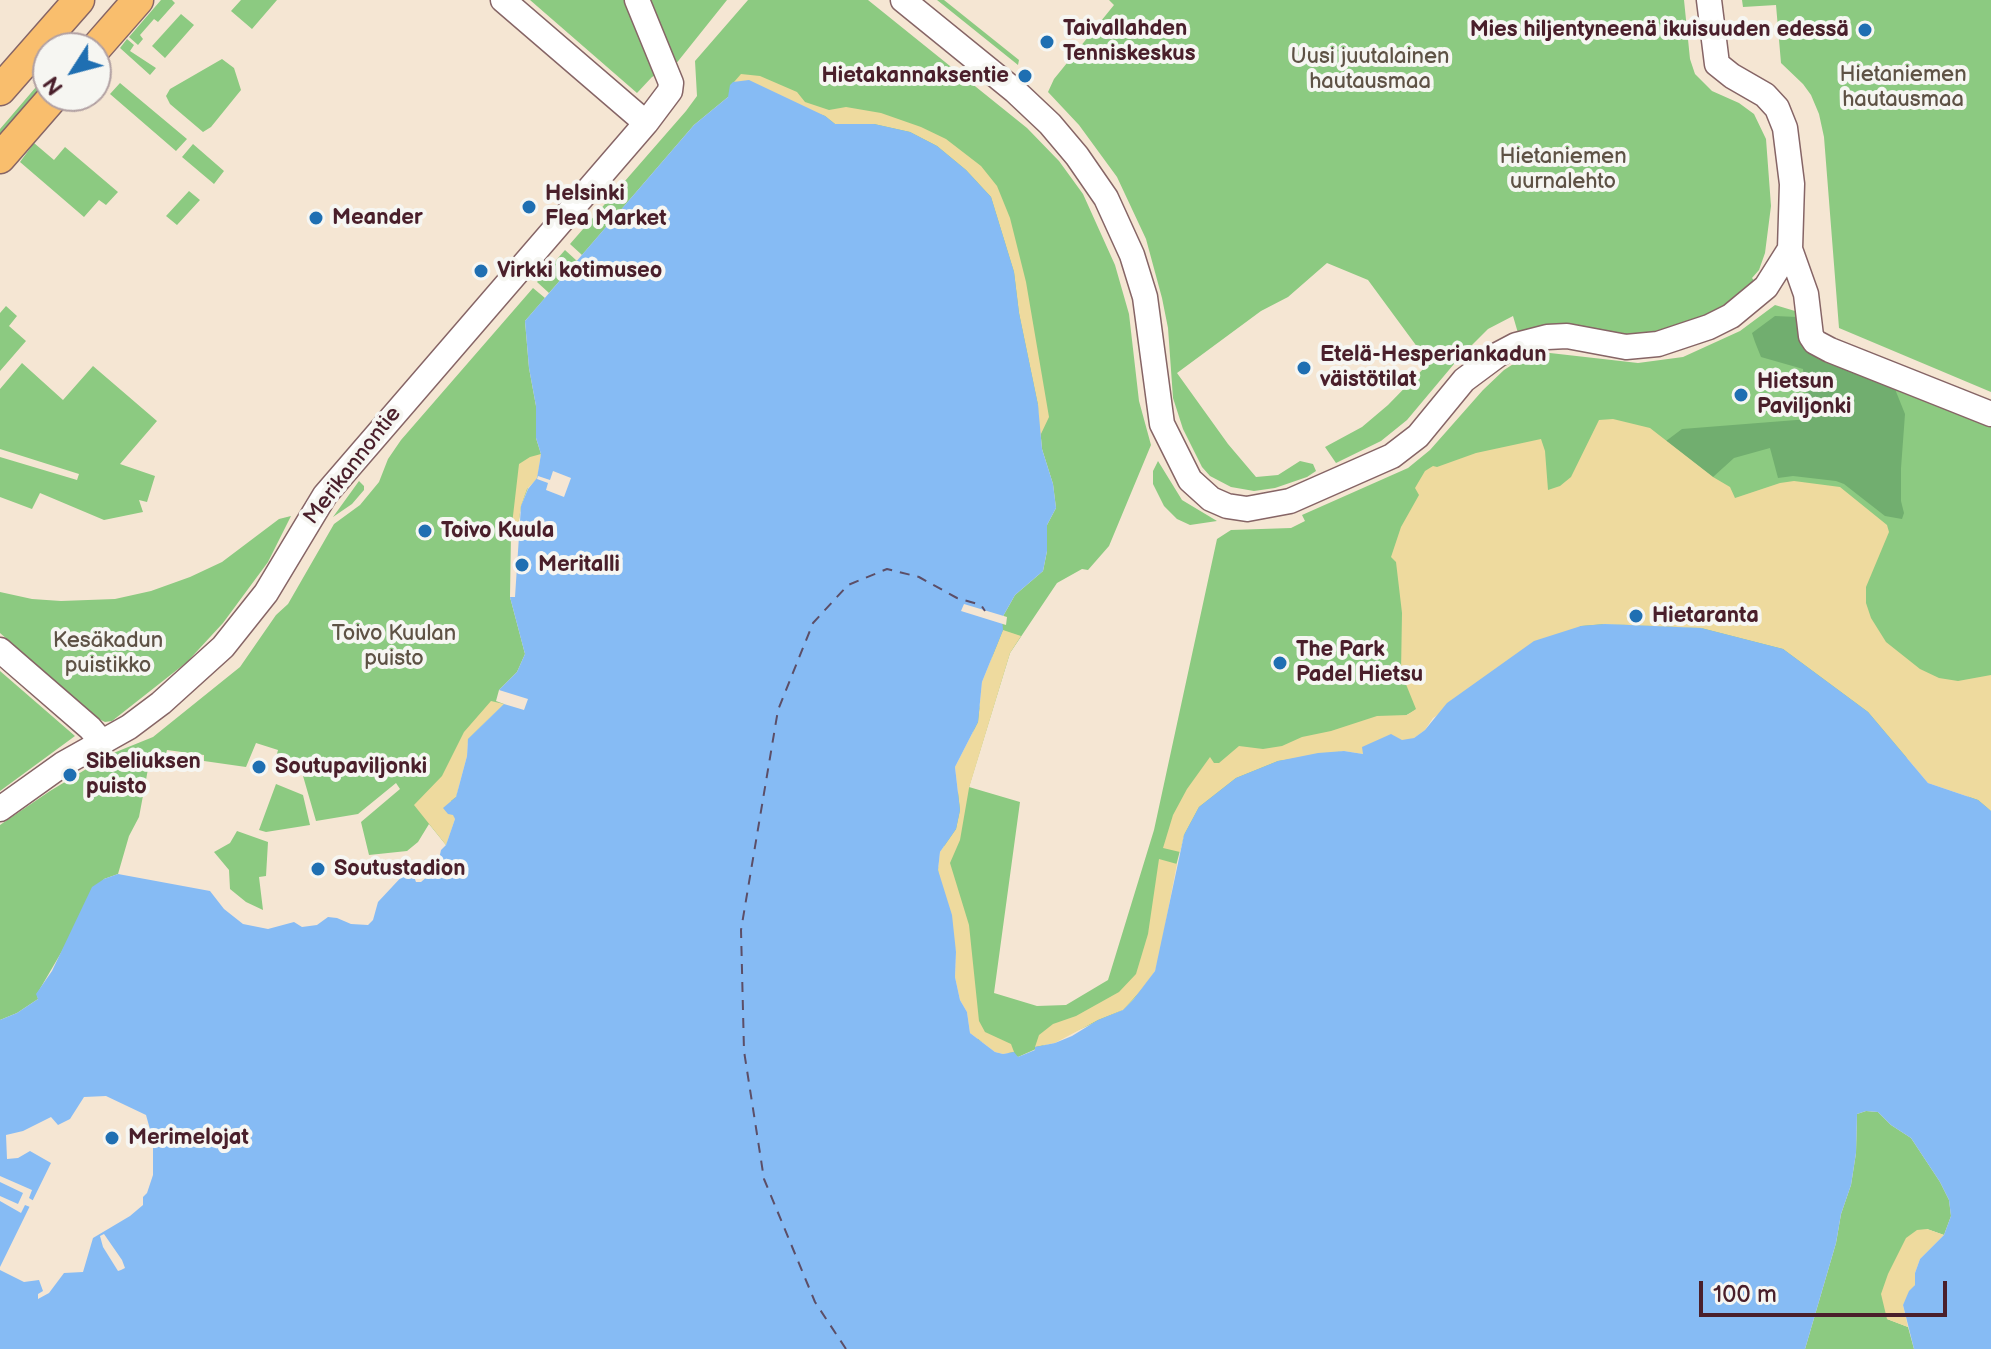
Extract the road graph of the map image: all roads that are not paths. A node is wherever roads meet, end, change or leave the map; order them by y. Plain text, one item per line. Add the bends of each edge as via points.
1 (79, 0) edge
2 (138, 0) edge
3 (503, 0) edge
4 (637, 0) edge
5 (903, 0) edge
6 (1709, 0) edge
7 (110, 32) edge
8 (0, 90) edge
9 (40, 112) edge
10 (646, 123) junction
11 (0, 158) edge
12 (1790, 249) junction
13 (1991, 414) edge
14 (0, 650) edge
15 (102, 742) junction
16 (0, 809) edge

1 - 8 main road
2 - 7 main road
3 - 10 street
4 - 10 street via 671,83
5 - 12 street via 1050,124 1106,198 1145,297 1162,424 1190,480 1227,506 1265,508 1290,501 1385,460 1418,436 1464,380 1516,345 1567,336 1626,347 1658,344 1709,327 1766,287
6 - 12 street via 1717,64 1765,95 1785,128 1792,184
9 - 11 main road
10 - 15 street, Merikannontie via 325,495 266,593 230,639 161,703
12 - 13 street via 1815,342
14 - 15 street
15 - 16 street, Merikannontie

